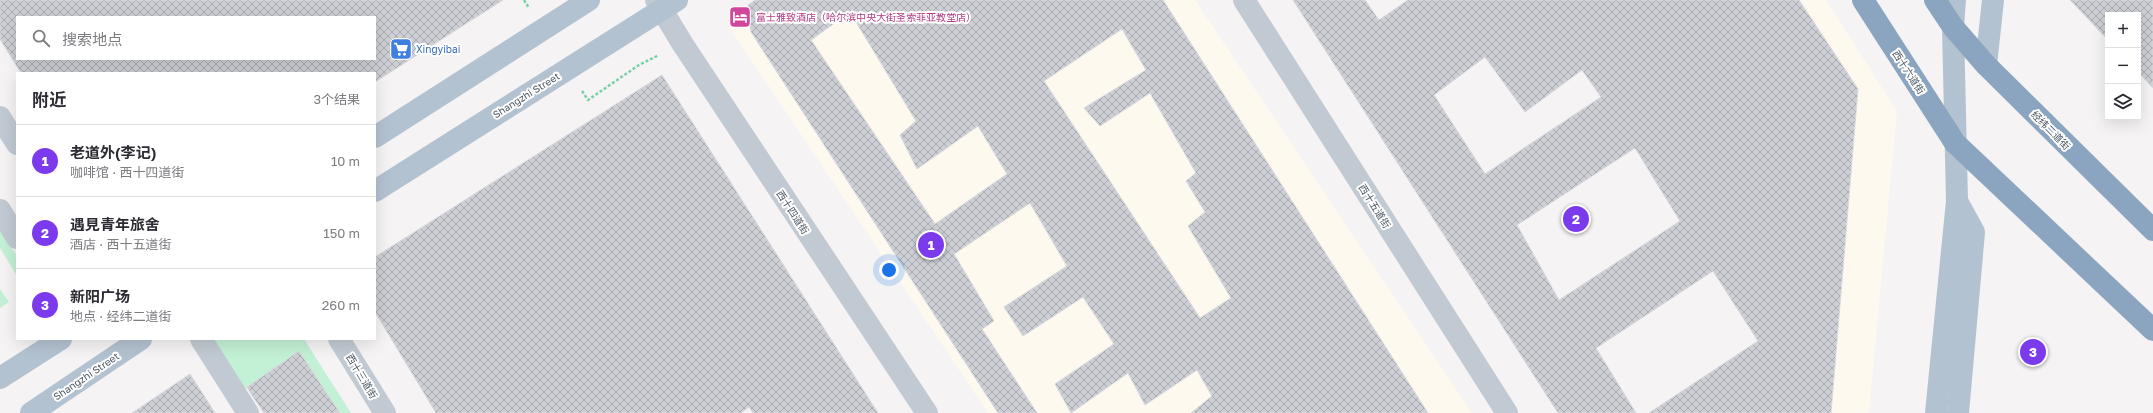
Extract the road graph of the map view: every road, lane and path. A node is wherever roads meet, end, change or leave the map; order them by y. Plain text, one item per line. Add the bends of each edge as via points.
1 (589, 0) edge
2 (1244, 0) edge
3 (1863, 0) edge
4 (1935, 0) edge
5 (1955, 0) edge
6 (1993, 0) edge
7 (665, 3) edge
8 (1953, 27) junction
9 (639, 65) dead end
10 (1986, 65) junction
11 (588, 100) dead end
12 (1, 122) edge
13 (376, 136) edge
14 (16, 143) edge
15 (1955, 143) junction
16 (376, 190) edge
17 (1957, 201) junction
18 (0, 210) edge
19 (2153, 230) edge
20 (16, 236) edge
21 (2153, 330) edge
22 (59, 340) edge
23 (140, 340) edge
24 (202, 340) edge
25 (340, 340) edge
26 (0, 378) edge
27 (31, 413) edge
28 (248, 413) edge
29 (385, 413) edge
30 (927, 413) edge
31 (1507, 413) edge
32 (1936, 413) edge
33 (1958, 413) edge

1 - 13 main road
2 - 31 street, 西十五道街
3 - 15 highway, 西十六道街
4 - 8 highway
5 - 8 main road
6 - 10 main road
7 - 16 main road, Shangzhi Street
7 - 30 street, 西十四道街
8 - 10 highway, 经纬二道街
8 - 15 main road
9 - 11 path
10 - 19 highway, 经纬二道街
12 - 14 street
15 - 17 main road
15 - 21 highway
17 - 32 main road
17 - 33 main road via 1974,232
18 - 20 street
22 - 26 main road
23 - 27 main road, Shangzhi Street
24 - 28 street
25 - 29 street, 西十三道街

